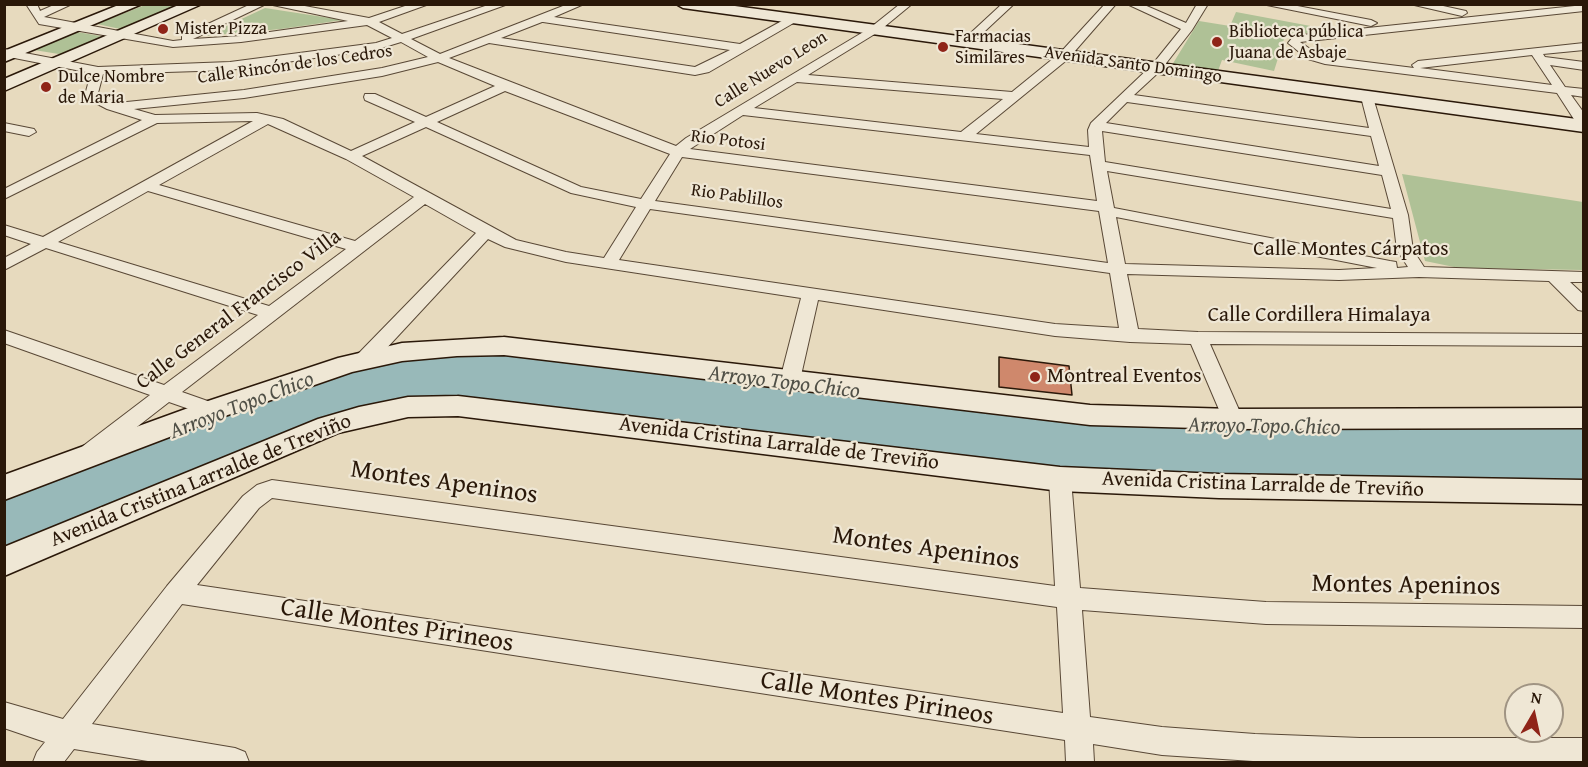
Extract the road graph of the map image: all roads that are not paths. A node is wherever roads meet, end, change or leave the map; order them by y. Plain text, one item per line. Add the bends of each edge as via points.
1 (31, 4) edge
2 (67, 4) edge
3 (135, 4) edge
4 (195, 4) edge
5 (261, 4) edge
6 (273, 4) edge
7 (424, 4) edge
8 (503, 4) edge
9 (579, 4) edge
10 (683, 4) edge
11 (908, 4) edge
12 (1009, 4) edge
13 (1111, 4) edge
14 (1132, 4) edge
15 (1203, 4) edge
16 (1267, 4) edge
17 (1415, 4) edge
18 (1565, 4) edge
19 (1584, 8) edge
20 (37, 16) junction
21 (1486, 17) junction
22 (543, 19) junction
23 (793, 19) junction
24 (369, 21) junction
25 (1392, 27) junction
26 (75, 28) junction
27 (1188, 28) junction
28 (874, 30) junction
29 (120, 36) junction
30 (404, 39) junction
31 (490, 40) junction
32 (966, 43) junction
33 (173, 44) junction
34 (1584, 46) edge
35 (742, 48) junction
36 (7, 55) edge
37 (1064, 56) junction
38 (1538, 56) junction
39 (440, 58) junction
40 (58, 63) junction
41 (1584, 66) edge
42 (1156, 68) junction
43 (1388, 69) junction
44 (98, 72) junction
45 (796, 78) junction
46 (4, 86) edge
47 (505, 86) junction
48 (1560, 90) junction
49 (1584, 93) edge
50 (1015, 96) junction
51 (370, 97) dead end
52 (1367, 97) junction
53 (1125, 98) junction
54 (112, 106) junction
55 (744, 111) junction
56 (154, 119) junction
57 (267, 119) junction
58 (428, 122) junction
59 (1584, 125) edge
60 (1096, 126) junction
61 (4, 128) edge
62 (29, 132) dead end
63 (1377, 133) junction
64 (964, 137) junction
65 (678, 152) junction
66 (351, 156) junction
67 (1097, 159) junction
68 (1388, 172) junction
69 (146, 186) junction
70 (4, 195) edge
71 (425, 196) junction
72 (646, 204) junction
73 (1107, 209) junction
74 (1400, 215) junction
75 (4, 230) edge
76 (486, 232) junction
77 (45, 243) junction
78 (358, 247) junction
79 (1321, 251) junction
80 (609, 263) junction
81 (4, 265) edge
82 (1118, 269) junction
83 (1419, 272) junction
84 (1339, 275) junction
85 (1555, 277) junction
86 (1583, 278) edge
87 (811, 293) junction
88 (1584, 306) edge
89 (271, 313) junction
90 (4, 336) edge
91 (1130, 336) junction
92 (1198, 338) junction
93 (1584, 340) edge
94 (364, 360) junction
95 (790, 380) junction
96 (166, 394) junction
97 (212, 410) junction
98 (1584, 418) edge
99 (1233, 419) junction
100 (81, 459) junction
101 (1060, 478) junction
102 (4, 488) edge
103 (1584, 492) edge
104 (4, 562) edge
105 (176, 593) junction
106 (1067, 598) junction
107 (1584, 617) edge
108 (4, 714) edge
109 (1077, 729) junction
110 (67, 734) junction
111 (1584, 752) edge
112 (46, 762) edge
113 (235, 762) edge
114 (1080, 762) edge

1 - 20 street
2 - 20 street
3 - 26 main road
4 - 29 main road
5 - 33 street
6 - 24 street
7 - 24 street
8 - 30 street
9 - 22 street, Calle Rincón de los Cedros
10 - 23 main road, Avenida Santo Domingo
11 - 28 street, Calle Nuevo Leon
12 - 32 street
13 - 37 street
14 - 27 street
15 - 27 street
16 - 25 street
17 - 21 street
18 - 19 street
19 - 21 street
20 - 26 street via 43,22
21 - 25 street
22 - 31 street, Calle Rincón de los Cedros
22 - 35 street
23 - 28 main road, Avenida Santo Domingo
23 - 35 street
24 - 30 street, Rio Potosi
24 - 33 street
25 - 43 street via 1294,40 1317,58
26 - 29 street
26 - 36 main road
27 - 42 street
28 - 32 main road, Avenida Santo Domingo
28 - 45 street, Calle Nuevo Leon
29 - 33 street
29 - 40 main road
30 - 39 street, Rio Potosi
30 - 44 street via 357,50 256,64
31 - 35 street via 695,71
31 - 39 street, Calle Rincón de los Cedros
32 - 37 main road, Avenida Santo Domingo
34 - 38 street
36 - 40 street
37 - 42 main road, Avenida Santo Domingo
37 - 50 street
38 - 41 street
38 - 43 street
38 - 48 street
39 - 47 street, Rio Potosi
39 - 54 street, Calle Rincón de los Cedros via 321,83
40 - 44 street
40 - 46 main road
42 - 52 main road, Avenida Santo Domingo
42 - 53 street
43 - 48 street
44 - 54 street via 91,95
45 - 50 street
45 - 55 street, Calle Nuevo Leon
47 - 58 street
47 - 65 street, Rio Potosi
48 - 49 street
48 - 59 street
50 - 64 street
51 - 58 street, Rio Pablillos
52 - 59 main road, Avenida Santo Domingo
52 - 63 street
53 - 60 street
53 - 63 street
54 - 56 street
55 - 64 street
55 - 65 street, Calle Nuevo Leon
56 - 57 street
56 - 70 street
57 - 66 street, Calle Cordillera Himalaya
57 - 69 street
58 - 66 street
58 - 72 street, Rio Pablillos via 576,190
60 - 67 street
60 - 68 street
61 - 62 street
63 - 68 street
64 - 67 street
65 - 72 street, Calle Nuevo Leon
65 - 73 street, Rio Potosi
66 - 71 street, Calle Cordillera Himalaya
67 - 73 street
67 - 74 street
68 - 74 street
69 - 77 street
69 - 78 street
71 - 76 street, Calle Cordillera Himalaya
71 - 78 street, Calle General Francisco Villa
72 - 80 street, Calle Nuevo Leon
72 - 82 street, Rio Pablillos
73 - 79 street, Rio Potosi
73 - 82 street
74 - 83 street via 1405,250
75 - 77 street
76 - 80 street, Calle Cordillera Himalaya via 537,251
76 - 94 street
77 - 81 street
77 - 89 street
78 - 89 street, Calle General Francisco Villa
79 - 83 street, Rio Potosi
79 - 84 street
80 - 87 street, Calle Cordillera Himalaya
82 - 84 street, Calle Montes Cárpatos
82 - 91 street
83 - 84 street, Calle Montes Cárpatos
83 - 85 street, Calle Montes Cárpatos
85 - 86 street, Calle Montes Cárpatos
85 - 88 street
87 - 91 street, Calle Cordillera Himalaya via 1055,330
87 - 95 street
89 - 96 street, Calle General Francisco Villa
90 - 96 street
91 - 92 street, Calle Cordillera Himalaya
92 - 93 street, Calle Cordillera Himalaya
92 - 99 street
94 - 95 main road via 446,348 504,346
94 - 97 main road
95 - 99 main road via 1090,415
96 - 97 street
96 - 100 street, Calle General Francisco Villa
97 - 100 main road
98 - 99 main road
100 - 102 main road
101 - 103 main road, Avenida Cristina Larralde de Treviño via 1220,486
101 - 104 main road, Avenida Cristina Larralde de Treviño via 459,406 408,407 328,426
101 - 106 street
105 - 106 street, Montes Apeninos via 251,502 272,489
105 - 109 street, Calle Montes Pirineos
105 - 110 street
106 - 107 street, Montes Apeninos via 1266,613
106 - 109 street
108 - 110 street
109 - 111 street, Calle Montes Pirineos via 1255,748
109 - 114 street
110 - 112 street
110 - 113 street

